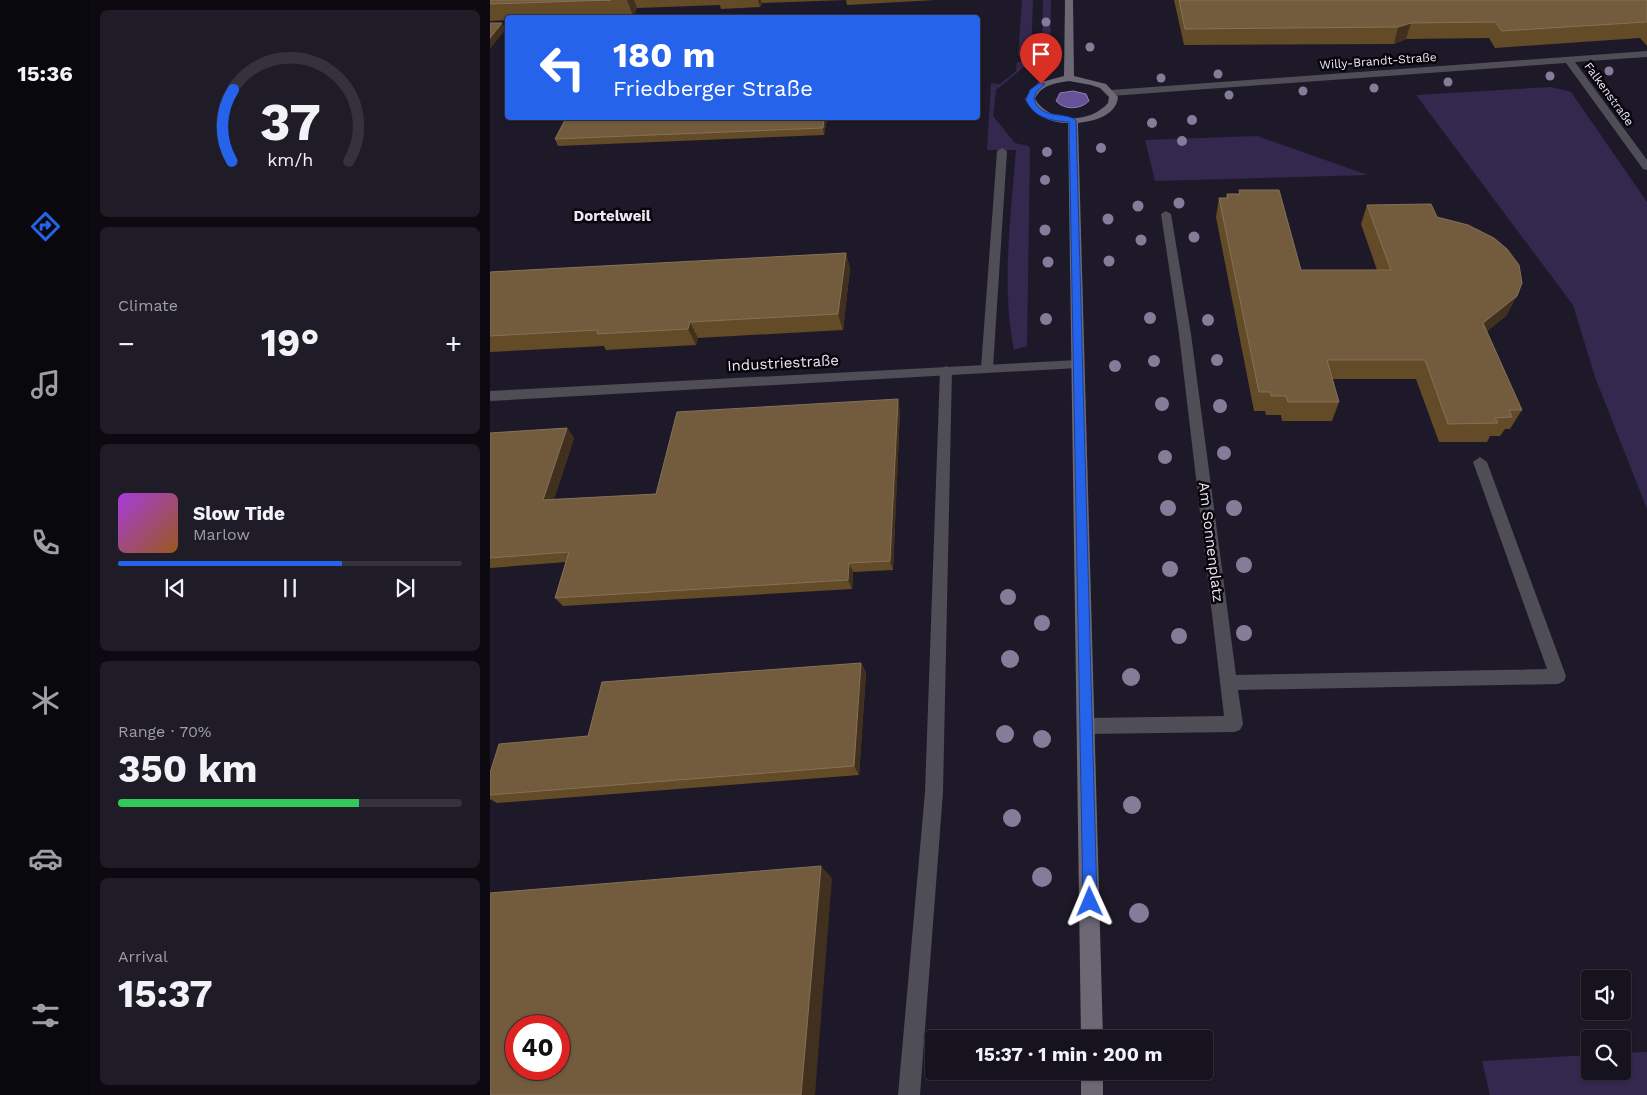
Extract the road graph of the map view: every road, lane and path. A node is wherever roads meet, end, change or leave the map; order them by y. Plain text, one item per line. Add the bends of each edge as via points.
1 (1069, 0) edge
2 (1647, 54) edge
3 (1569, 60) junction
4 (1069, 78) junction
5 (1111, 93) junction
6 (1073, 120) junction
7 (1002, 151) dead end
8 (1647, 167) edge
9 (1166, 214) dead end
10 (1078, 364) junction
11 (987, 368) junction
12 (946, 370) junction
13 (490, 396) edge
14 (1480, 462) dead end
15 (1228, 683) junction
16 (1087, 726) junction
17 (1092, 1030) edge
18 (1092, 1080) edge
19 (909, 1095) edge
20 (1092, 1095) edge

1 - 4 street
2 - 3 street, Willy-Brandt-Straße
3 - 5 street, Willy-Brandt-Straße
3 - 8 street, Falkenstraße
4 - 5 street via 1095,82
4 - 6 street via 1041,84 1030,100 1033,108 1043,114
5 - 6 street via 1111,106 1105,111
6 - 10 street
7 - 11 street
9 - 15 street, Am Sonnenplatz via 1185,334
10 - 11 street, Industriestraße
10 - 16 street
11 - 12 street, Industriestraße
12 - 13 street, Industriestraße
12 - 19 street via 934,792
14 - 15 street via 1558,676
15 - 16 street, Am Sonnenplatz via 1234,724
16 - 17 street
18 - 20 street

